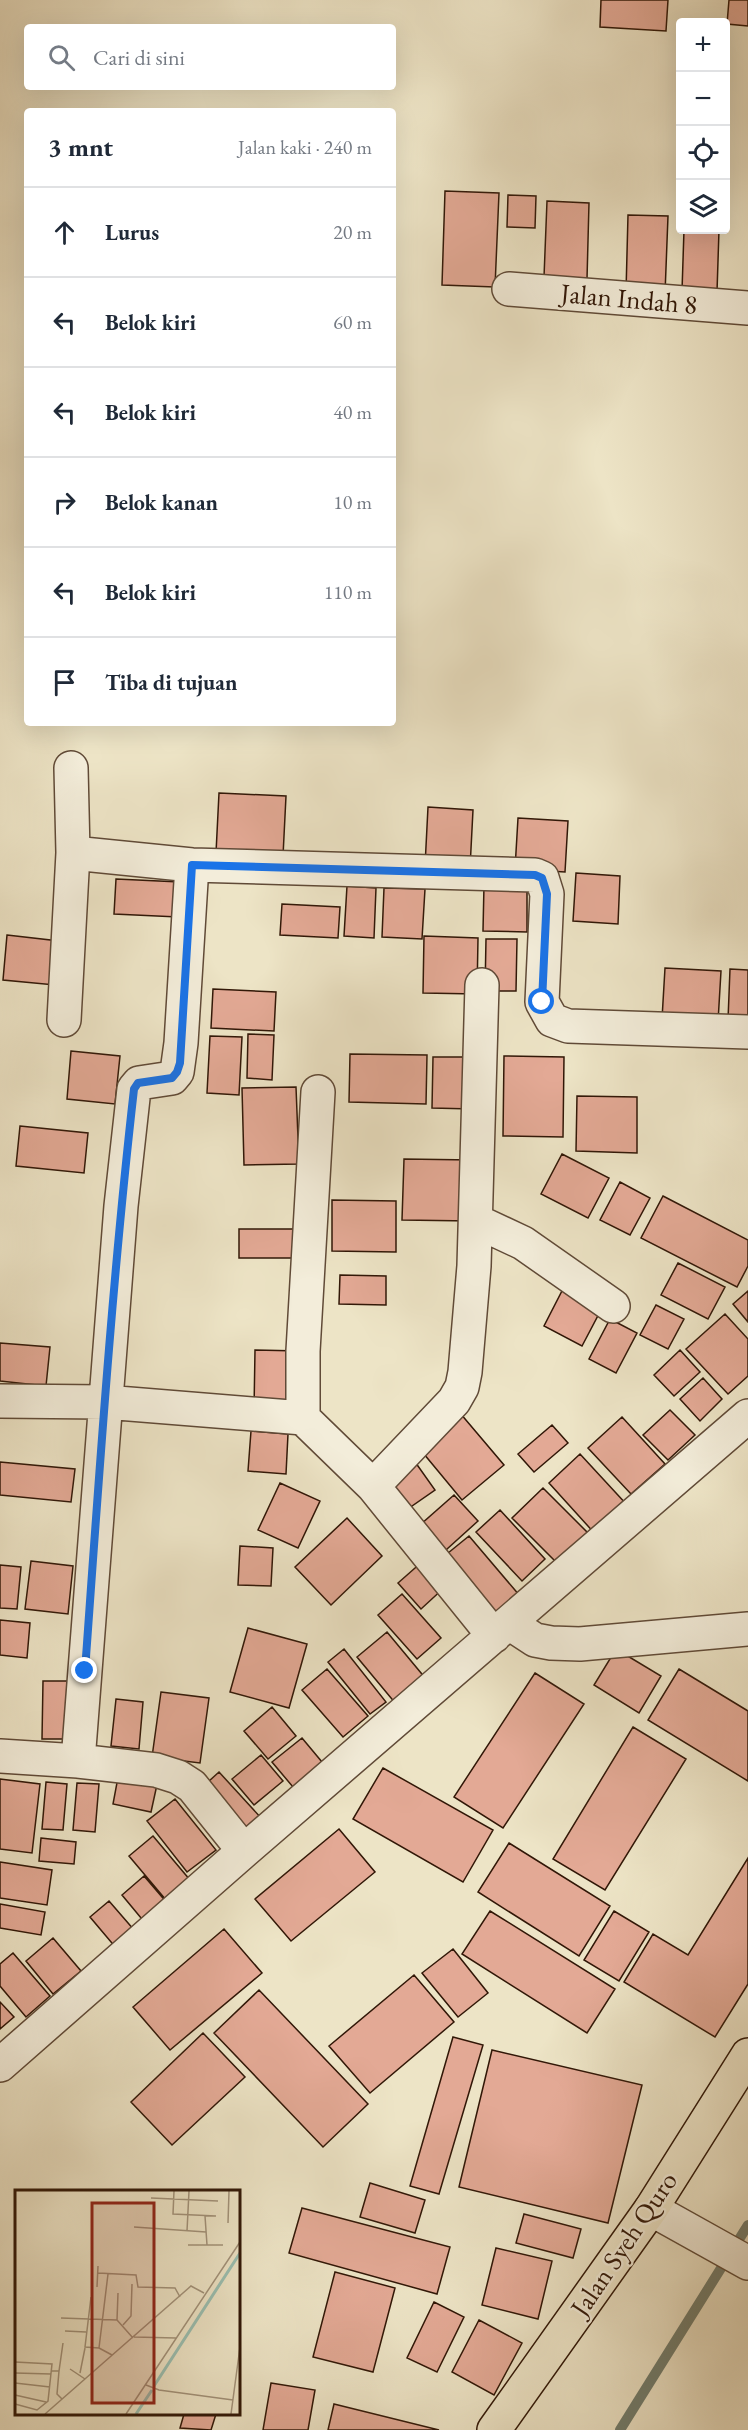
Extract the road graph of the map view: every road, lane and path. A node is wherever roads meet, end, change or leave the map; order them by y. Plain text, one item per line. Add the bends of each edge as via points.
1 (509, 289) dead end
2 (748, 308) edge
3 (72, 768) dead end
4 (73, 853) junction
5 (192, 865) junction
6 (482, 985) dead end
7 (64, 1020) dead end
8 (748, 1032) edge
9 (318, 1092) dead end
10 (476, 1221) junction
11 (613, 1306) dead end
12 (0, 1401) edge
13 (105, 1402) junction
14 (748, 1416) edge
15 (303, 1418) junction
16 (373, 1486) junction
17 (501, 1629) junction
18 (748, 1629) edge
19 (0, 1756) edge
20 (78, 1761) junction
21 (244, 1851) junction
22 (748, 2055) edge
23 (0, 2066) edge
24 (651, 2209) junction
25 (748, 2263) edge
26 (494, 2430) edge

1 - 2 street, Jalan Indah 8
3 - 4 street
4 - 5 street
4 - 7 street
5 - 8 street via 535,875 542,878 547,894 542,1002 552,1020 568,1026
5 - 13 street via 177,1072 172,1078 138,1083 134,1089
6 - 10 street
9 - 15 street via 303,1351
10 - 11 street via 523,1243
10 - 16 street via 462,1387 454,1401
12 - 13 street
13 - 15 street
13 - 20 street
14 - 17 street
15 - 16 street
16 - 17 street
17 - 18 street via 535,1640 580,1644
17 - 21 street
19 - 20 street
20 - 21 street via 156,1770 178,1777 192,1786
21 - 23 street
22 - 24 main road, Jalan Syeh Quro
24 - 25 street
24 - 26 main road, Jalan Syeh Quro

